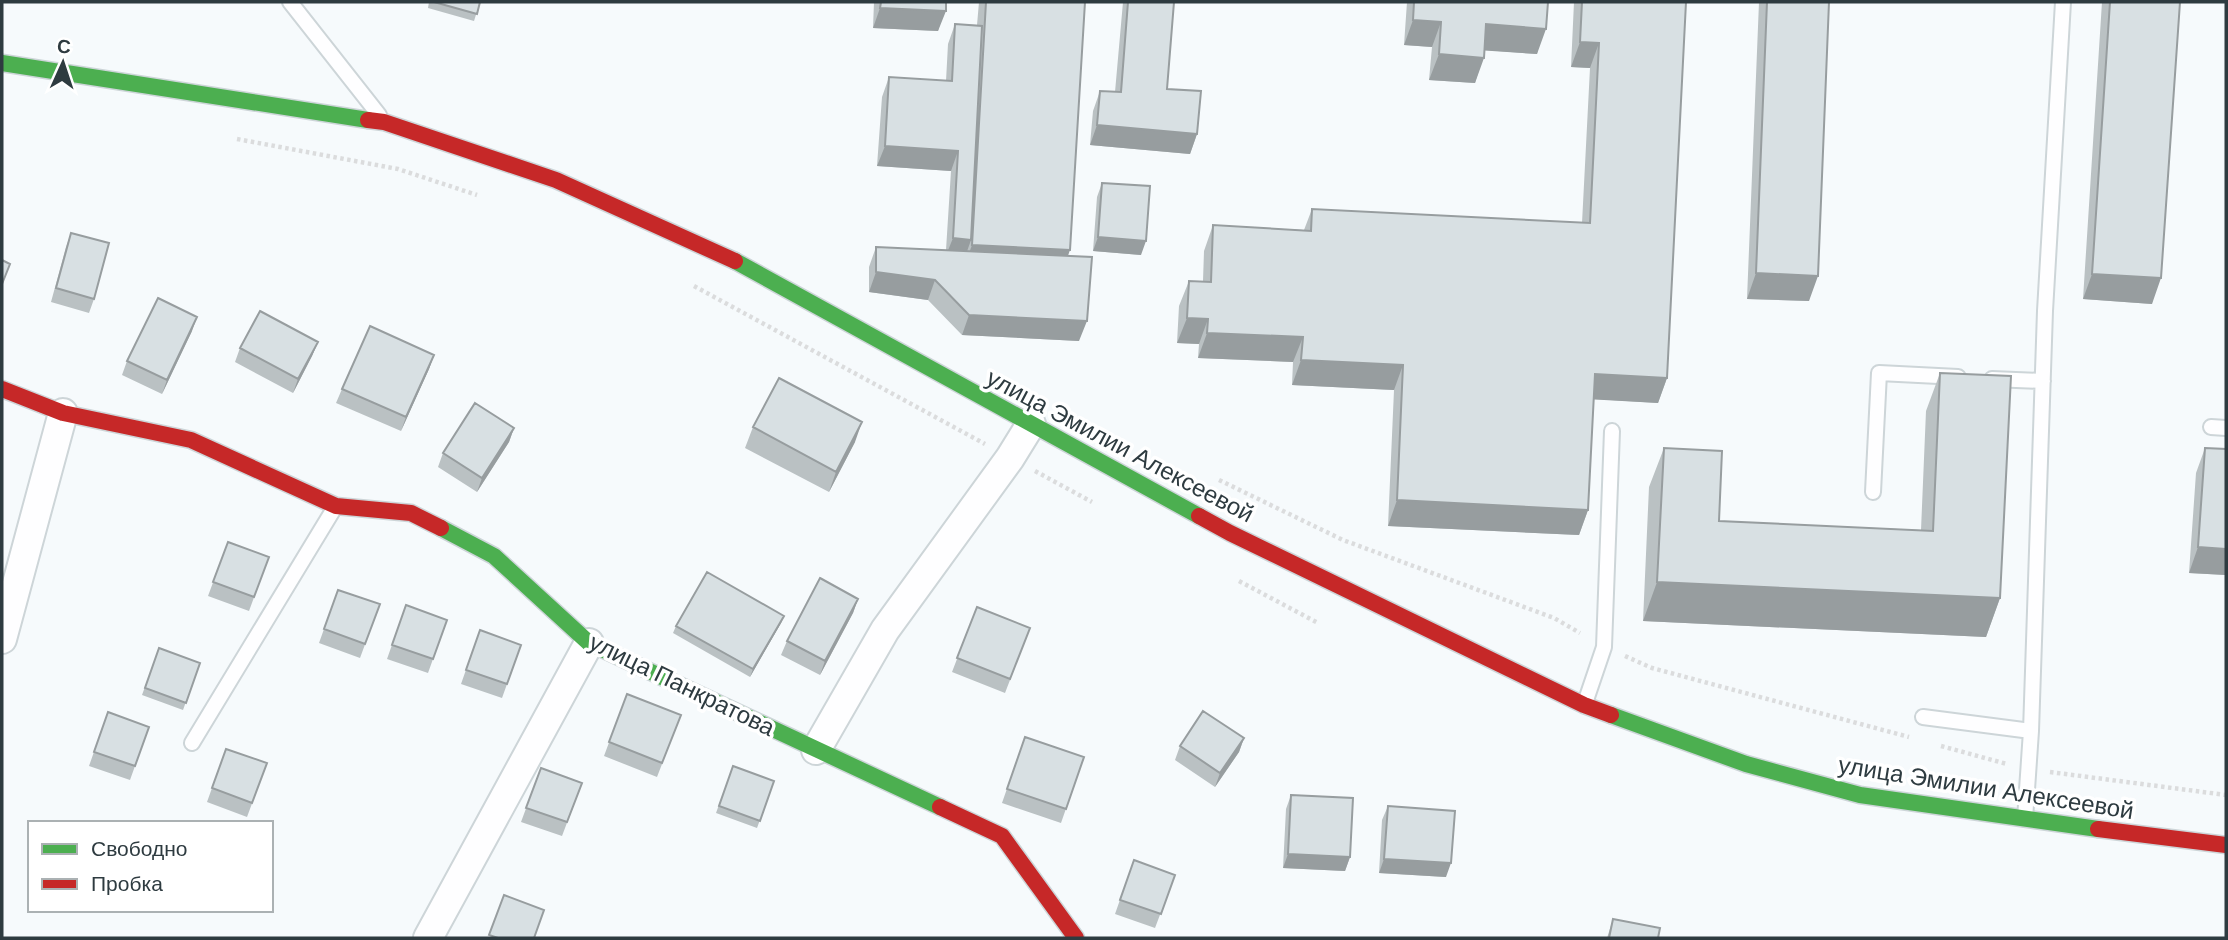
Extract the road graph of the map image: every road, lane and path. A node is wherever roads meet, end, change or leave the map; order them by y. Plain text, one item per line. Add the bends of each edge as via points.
1 (290, 2) edge
2 (2063, 2) edge
3 (2, 63) edge
4 (384, 122) junction
5 (233, 138) dead end
6 (488, 198) dead end
7 (685, 281) dead end
8 (2043, 382) junction
9 (2, 389) edge
10 (63, 414) junction
11 (1031, 424) junction
12 (2211, 427) dead end
13 (2226, 428) edge
14 (1612, 431) dead end
15 (1010, 458) junction
16 (1219, 480) dead end
17 (1873, 492) dead end
18 (1093, 502) dead end
19 (336, 506) junction
20 (1234, 578) dead end
21 (1318, 623) dead end
22 (2, 639) edge
23 (589, 643) junction
24 (1604, 647) junction
25 (1584, 705) junction
26 (1923, 717) dead end
27 (2031, 731) junction
28 (1921, 741) dead end
29 (192, 743) dead end
30 (1934, 744) dead end
31 (816, 750) junction
32 (2028, 769) junction
33 (2226, 795) edge
34 (2024, 820) junction
35 (2226, 845) edge
36 (428, 938) edge
37 (1076, 938) edge

1 - 4 lane
2 - 8 lane
3 - 4 street, улица Эмилии Алексеевой
4 - 11 street, улица Эмилии Алексеевой via 556,180 743,265
5 - 6 path via 398,169
7 - 15 path
8 - 17 lane via 1879,373
8 - 27 lane
9 - 10 street, улица Панкратова
10 - 19 street, улица Панкратова via 191,440
10 - 22 street
11 - 15 street
11 - 25 street, улица Эмилии Алексеевой via 1230,533
12 - 13 lane
14 - 24 lane
15 - 18 path
15 - 31 street via 885,630
16 - 24 path via 1343,540 1554,618
19 - 23 street, улица Панкратова via 411,513 494,556
19 - 29 lane
20 - 21 path
23 - 31 street, улица Панкратова
23 - 36 street
24 - 25 lane
24 - 28 path via 1652,668
25 - 34 street, улица Эмилии Алексеевой via 1746,764 1860,795
26 - 27 lane
27 - 32 lane
30 - 32 path
31 - 37 street, улица Панкратова via 1002,836
32 - 33 path
32 - 34 lane
34 - 35 street, улица Эмилии Алексеевой

